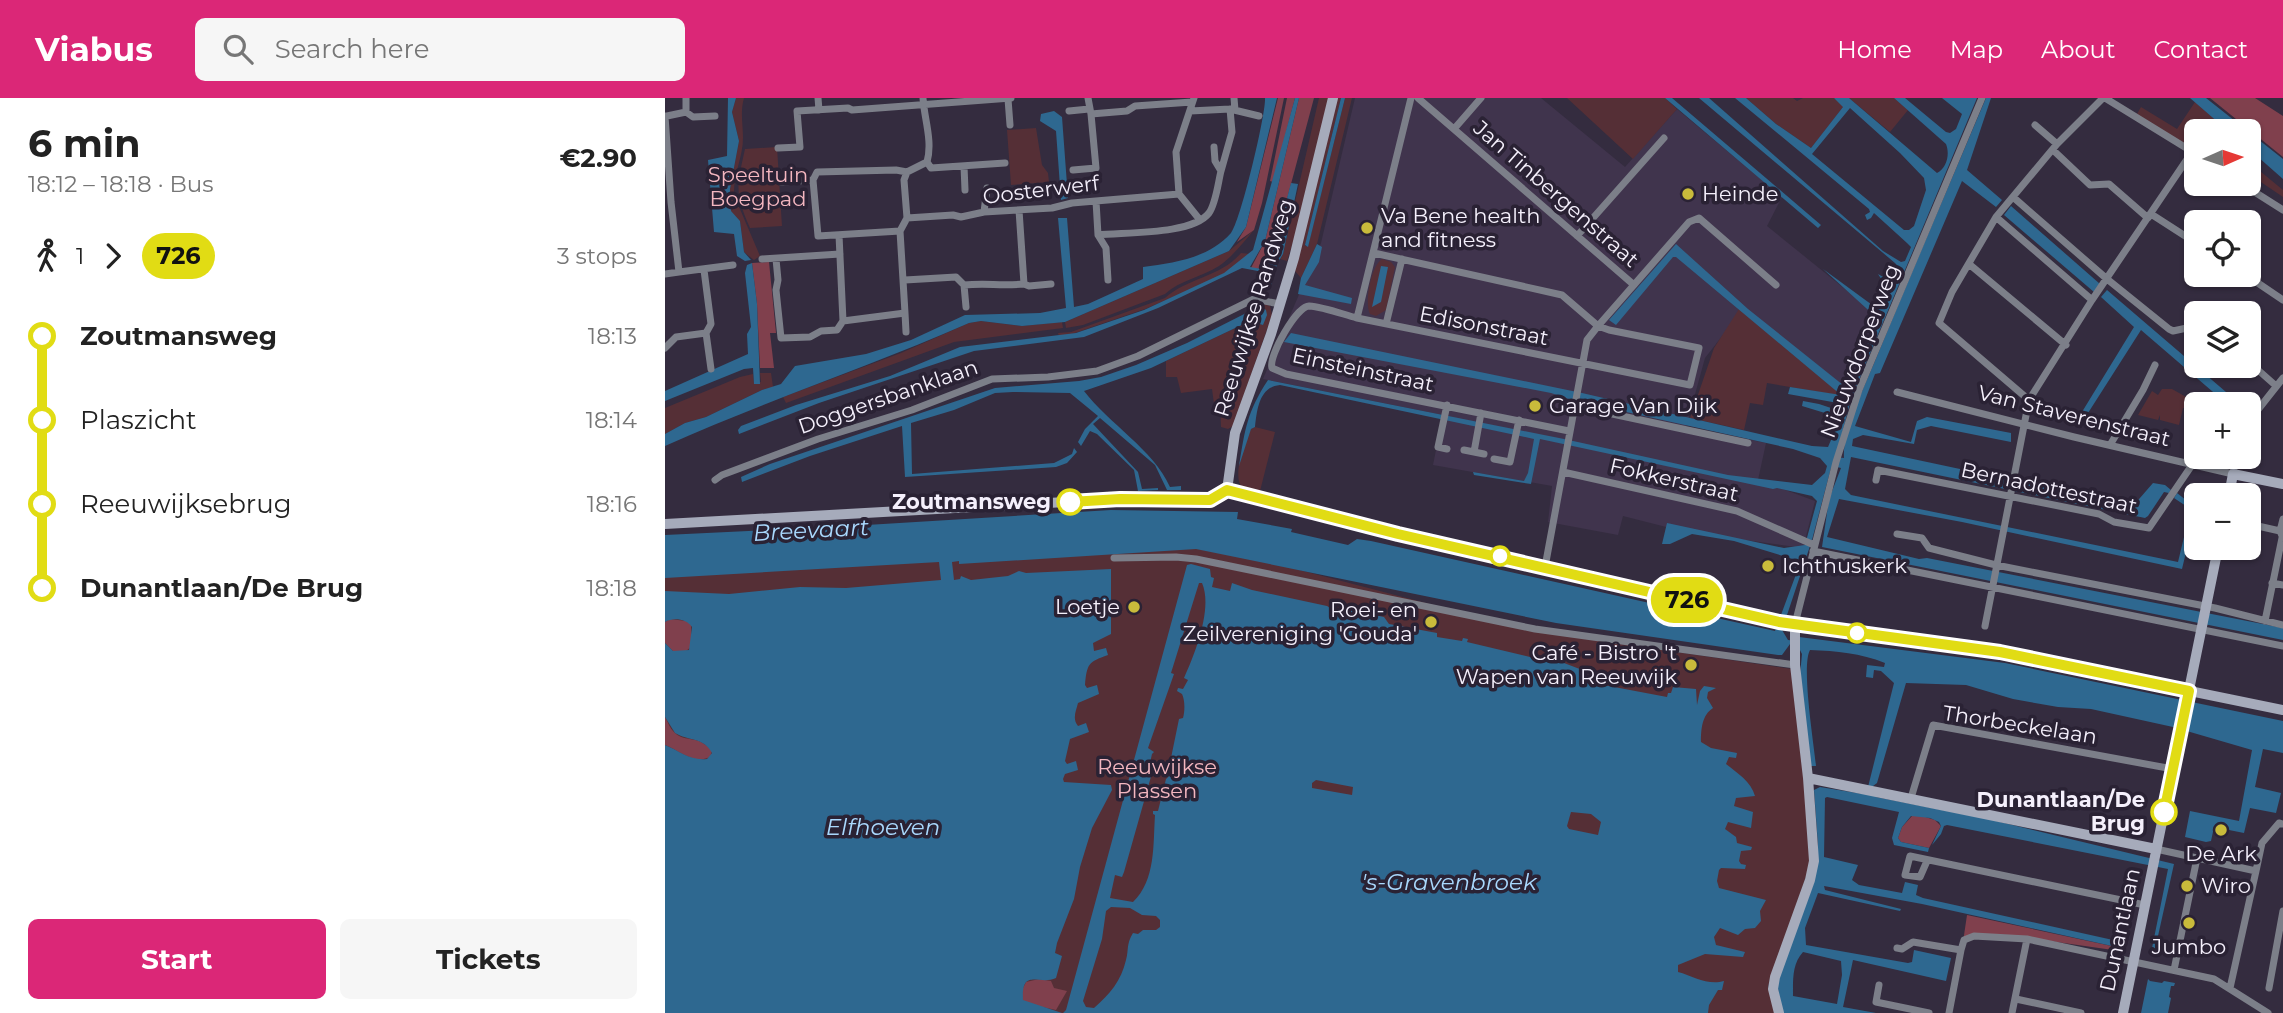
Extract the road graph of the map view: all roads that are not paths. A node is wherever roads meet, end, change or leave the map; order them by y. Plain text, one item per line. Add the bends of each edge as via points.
1 (686, 98) edge
2 (818, 98) edge
3 (1010, 98) edge
4 (1088, 98) edge
5 (1234, 98) edge
6 (1333, 98) edge
7 (1411, 98) edge
8 (1418, 98) edge
9 (1481, 98) edge
10 (1982, 98) edge
11 (2104, 98) edge
12 (961, 100) edge
13 (1193, 100) edge
14 (923, 101) edge
15 (1233, 109) junction
16 (819, 110) junction
17 (1069, 111) dead end
18 (1090, 111) junction
19 (1189, 111) junction
20 (686, 112) junction
21 (666, 116) edge
22 (715, 116) dead end
23 (1259, 116) dead end
24 (1010, 125) dead end
25 (2035, 125) dead end
26 (1454, 130) junction
27 (1664, 138) dead end
28 (1214, 147) dead end
29 (2055, 147) junction
30 (2184, 147) edge
31 (778, 148) dead end
32 (927, 162) junction
33 (1005, 163) dead end
34 (964, 166) junction
35 (2184, 167) edge
36 (1073, 170) dead end
37 (1221, 171) junction
38 (907, 172) junction
39 (813, 180) junction
40 (781, 182) dead end
41 (987, 188) dead end
42 (965, 190) dead end
43 (1179, 194) junction
44 (2261, 196) edge
45 (2013, 197) junction
46 (1096, 201) junction
47 (1019, 210) junction
48 (2283, 210) edge
49 (984, 212) junction
50 (2150, 216) junction
51 (1996, 217) junction
52 (907, 218) junction
53 (1200, 220) junction
54 (900, 231) junction
55 (839, 235) junction
56 (1098, 235) junction
57 (1577, 236) junction
58 (2184, 236) edge
59 (1374, 253) junction
60 (840, 254) junction
61 (776, 259) junction
62 (1402, 259) junction
63 (762, 260) dead end
64 (1969, 264) junction
65 (733, 265) dead end
66 (704, 270) junction
67 (680, 272) junction
68 (665, 274) edge
69 (2107, 279) junction
70 (1108, 280) dead end
71 (905, 281) junction
72 (1024, 284) junction
73 (1051, 284) dead end
74 (964, 285) junction
75 (1634, 285) junction
76 (1776, 285) dead end
77 (2261, 285) edge
78 (2092, 300) junction
79 (2283, 300) edge
80 (1280, 304) junction
81 (966, 307) dead end
82 (905, 313) junction
83 (1357, 318) junction
84 (843, 321) junction
85 (1386, 324) junction
86 (1598, 326) junction
87 (2184, 329) edge
88 (906, 332) dead end
89 (706, 333) junction
90 (2066, 345) junction
91 (665, 348) edge
92 (1583, 363) junction
93 (2155, 365) dead end
94 (1272, 368) joint
95 (711, 369) dead end
96 (2261, 373) edge
97 (2283, 378) edge
98 (2275, 385) junction
99 (1897, 392) dead end
100 (2029, 400) junction
101 (1576, 404) junction
102 (2261, 404) edge
103 (1447, 405) junction
104 (1481, 413) junction
105 (1519, 421) junction
106 (2025, 424) junction
107 (1569, 434) junction
108 (1748, 443) dead end
109 (2110, 445) junction
110 (1447, 449) dead end
111 (1464, 450) dead end
112 (1473, 452) junction
113 (1484, 454) dead end
114 (1494, 459) dead end
115 (2184, 463) edge
116 (2189, 469) edge
117 (2210, 469) edge
118 (2234, 469) edge
119 (1563, 472) junction
120 (2233, 474) junction
121 (715, 480) dead end
122 (1876, 480) dead end
123 (2231, 483) edge
124 (2283, 484) edge
125 (1227, 490) junction
126 (2011, 493) junction
127 (2283, 519) edge
128 (665, 524) edge
129 (2261, 528) edge
130 (1897, 534) dead end
131 (2282, 536) edge
132 (1813, 546) junction
133 (1114, 558) dead end
134 (2215, 560) edge
135 (1545, 567) junction
136 (1996, 567) junction
137 (2272, 583) junction
138 (1992, 585) junction
139 (2283, 585) edge
140 (2205, 609) junction
141 (2265, 621) junction
142 (2283, 625) edge
143 (1788, 626) junction
144 (1986, 626) dead end
145 (2201, 627) junction
146 (2283, 646) edge
147 (1795, 665) junction
148 (2188, 695) junction
149 (2283, 710) edge
150 (2173, 769) junction
151 (1808, 778) junction
152 (1911, 797) junction
153 (2283, 824) edge
154 (2156, 853) junction
155 (2197, 858) junction
156 (1927, 861) dead end
157 (2256, 870) junction
158 (2145, 905) junction
159 (2283, 911) edge
160 (2281, 937) edge
161 (2027, 939) junction
162 (1897, 948) dead end
163 (1961, 950) junction
164 (2134, 962) junction
165 (2174, 970) junction
166 (1879, 985) dead end
167 (2230, 988) junction
168 (2269, 988) dead end
169 (2016, 999) junction
170 (2249, 1001) junction
171 (1919, 1012) edge
172 (1779, 1013) edge
173 (1929, 1013) edge
174 (1949, 1013) edge
175 (2013, 1013) edge
176 (2081, 1013) edge
177 (2123, 1013) edge
178 (2247, 1013) edge
179 (2268, 1013) edge

1 - 20 street
2 - 16 street
3 - 12 street
3 - 24 street
4 - 18 street
5 - 15 street
6 - 80 street, Reeuwijkse Randweg
7 - 59 street
8 - 26 street, Jan Tinbergenstraat
9 - 26 street, Jan Tinbergenstraat
10 - 132 street, Nieuwdorperweg via 1862,381
11 - 29 street
11 - 30 street
12 - 14 street
13 - 18 street via 1127,111
13 - 19 street
14 - 16 street
14 - 32 street
15 - 19 street
15 - 23 street
15 - 37 street
16 - 31 street via 797,111 800,147
17 - 18 street
18 - 36 street via 1096,168
19 - 43 street via 1176,152
20 - 21 street
20 - 22 street via 693,117
21 - 67 street
25 - 29 street
26 - 57 street, Jan Tinbergenstraat
27 - 57 street
28 - 37 street
29 - 45 street
29 - 50 street via 2090,185 2109,184
32 - 34 street via 931,168
32 - 38 street
33 - 34 street
34 - 42 street
35 - 50 street
37 - 53 street via 1210,211
38 - 39 street via 817,172
38 - 52 street
39 - 40 street
39 - 55 street via 818,236
41 - 49 street
43 - 46 street, Oosterwerf
43 - 53 street
44 - 48 street
45 - 51 street
45 - 69 street
46 - 47 street, Oosterwerf
46 - 56 street
47 - 49 street, Oosterwerf
47 - 72 street
49 - 52 street, Oosterwerf
50 - 58 street
50 - 69 street
51 - 64 street
51 - 78 street
52 - 54 street
53 - 56 street via 1184,228
54 - 55 street
54 - 71 street
55 - 60 street
56 - 70 street via 1106,248
57 - 75 street, Jan Tinbergenstraat
59 - 62 street
59 - 83 street
60 - 61 street
60 - 84 street
61 - 63 street
61 - 84 street via 781,338 837,330
62 - 85 street
62 - 86 street via 1562,295
64 - 90 street
64 - 100 street via 1939,323
65 - 66 street
66 - 67 street
66 - 89 street via 711,324
67 - 68 street
69 - 78 street
69 - 87 street via 2169,329
71 - 74 street via 956,277
71 - 82 street
72 - 73 street
72 - 74 street
74 - 81 street
75 - 76 street via 1689,222 1699,218
75 - 86 street
77 - 79 street
78 - 90 street
80 - 121 street, Doggersbanklaan via 1254,299 1097,371 992,379
80 - 125 street, Reeuwijkse Randweg via 1235,433
82 - 84 street
82 - 88 street
83 - 85 street, Edisonstraat
83 - 94 street, Edisonstraat via 1304,307 1275,347
85 - 92 street, Edisonstraat
86 - 92 street via 1587,340
86 - 92 street, Edisonstraat via 1699,348 1690,385
89 - 91 street via 676,337
89 - 95 street
90 - 100 street
92 - 101 street
93 - 109 street
94 - 103 street, Einsteinstraat
96 - 98 street
97 - 98 street
98 - 102 street
99 - 106 street, Van Staverenstraat
100 - 106 street
101 - 107 street
101 - 108 street
103 - 104 street, Einsteinstraat
103 - 110 street, Einsteinstraat via 1438,447
104 - 105 street, Einsteinstraat
104 - 112 street
105 - 107 street, Einsteinstraat
105 - 114 street via 1510,462
106 - 109 street, Van Staverenstraat
106 - 126 street
107 - 119 street
109 - 115 street, Van Staverenstraat
111 - 112 street
112 - 113 street
116 - 126 street, Bernadottestraat via 2149,528
117 - 120 street, Van Staverenstraat
118 - 120 street
119 - 132 street, Fokkerstraat via 1737,511
119 - 135 street
120 - 123 street
120 - 124 street, Van Staverenstraat
122 - 126 street, Bernadottestraat via 1878,470
125 - 128 street via 1210,500 1141,503 1120,499
125 - 135 street
126 - 136 street
127 - 131 street
129 - 131 street
130 - 136 street via 1921,538 1929,548
131 - 137 street
132 - 138 street, Fokkerstraat via 1841,557
132 - 143 street, Nieuwdorperweg
133 - 147 street via 1175,557 1535,629
134 - 140 street, Dunantlaan
135 - 143 street
136 - 138 street
136 - 140 street
137 - 139 street
137 - 141 street
138 - 144 street
138 - 145 street, Fokkerstraat
140 - 141 street
140 - 145 street, Dunantlaan
141 - 142 street
143 - 147 street
143 - 148 street via 2000,652
145 - 146 street, Fokkerstraat
145 - 148 street, Dunantlaan
147 - 151 street
148 - 149 street
148 - 150 street, Dunantlaan
150 - 152 street, Thorbeckelaan via 1933,725
150 - 154 street, Dunantlaan
151 - 152 street
151 - 172 street via 1814,861 1775,976
152 - 154 street
153 - 157 street via 2262,843
154 - 155 street
154 - 158 street, Dunantlaan
155 - 157 street
155 - 165 street
156 - 158 street
157 - 167 street
158 - 164 street, Dunantlaan
159 - 160 street
160 - 168 street
161 - 163 street via 1974,936 1964,940
161 - 164 street
161 - 169 street
162 - 163 street via 1913,942
163 - 174 street
164 - 165 street
164 - 177 street, Dunantlaan
165 - 167 street via 2214,979
166 - 171 street via 1875,1002
167 - 170 street
169 - 175 street
169 - 176 street
170 - 178 street
170 - 179 street
171 - 173 street

